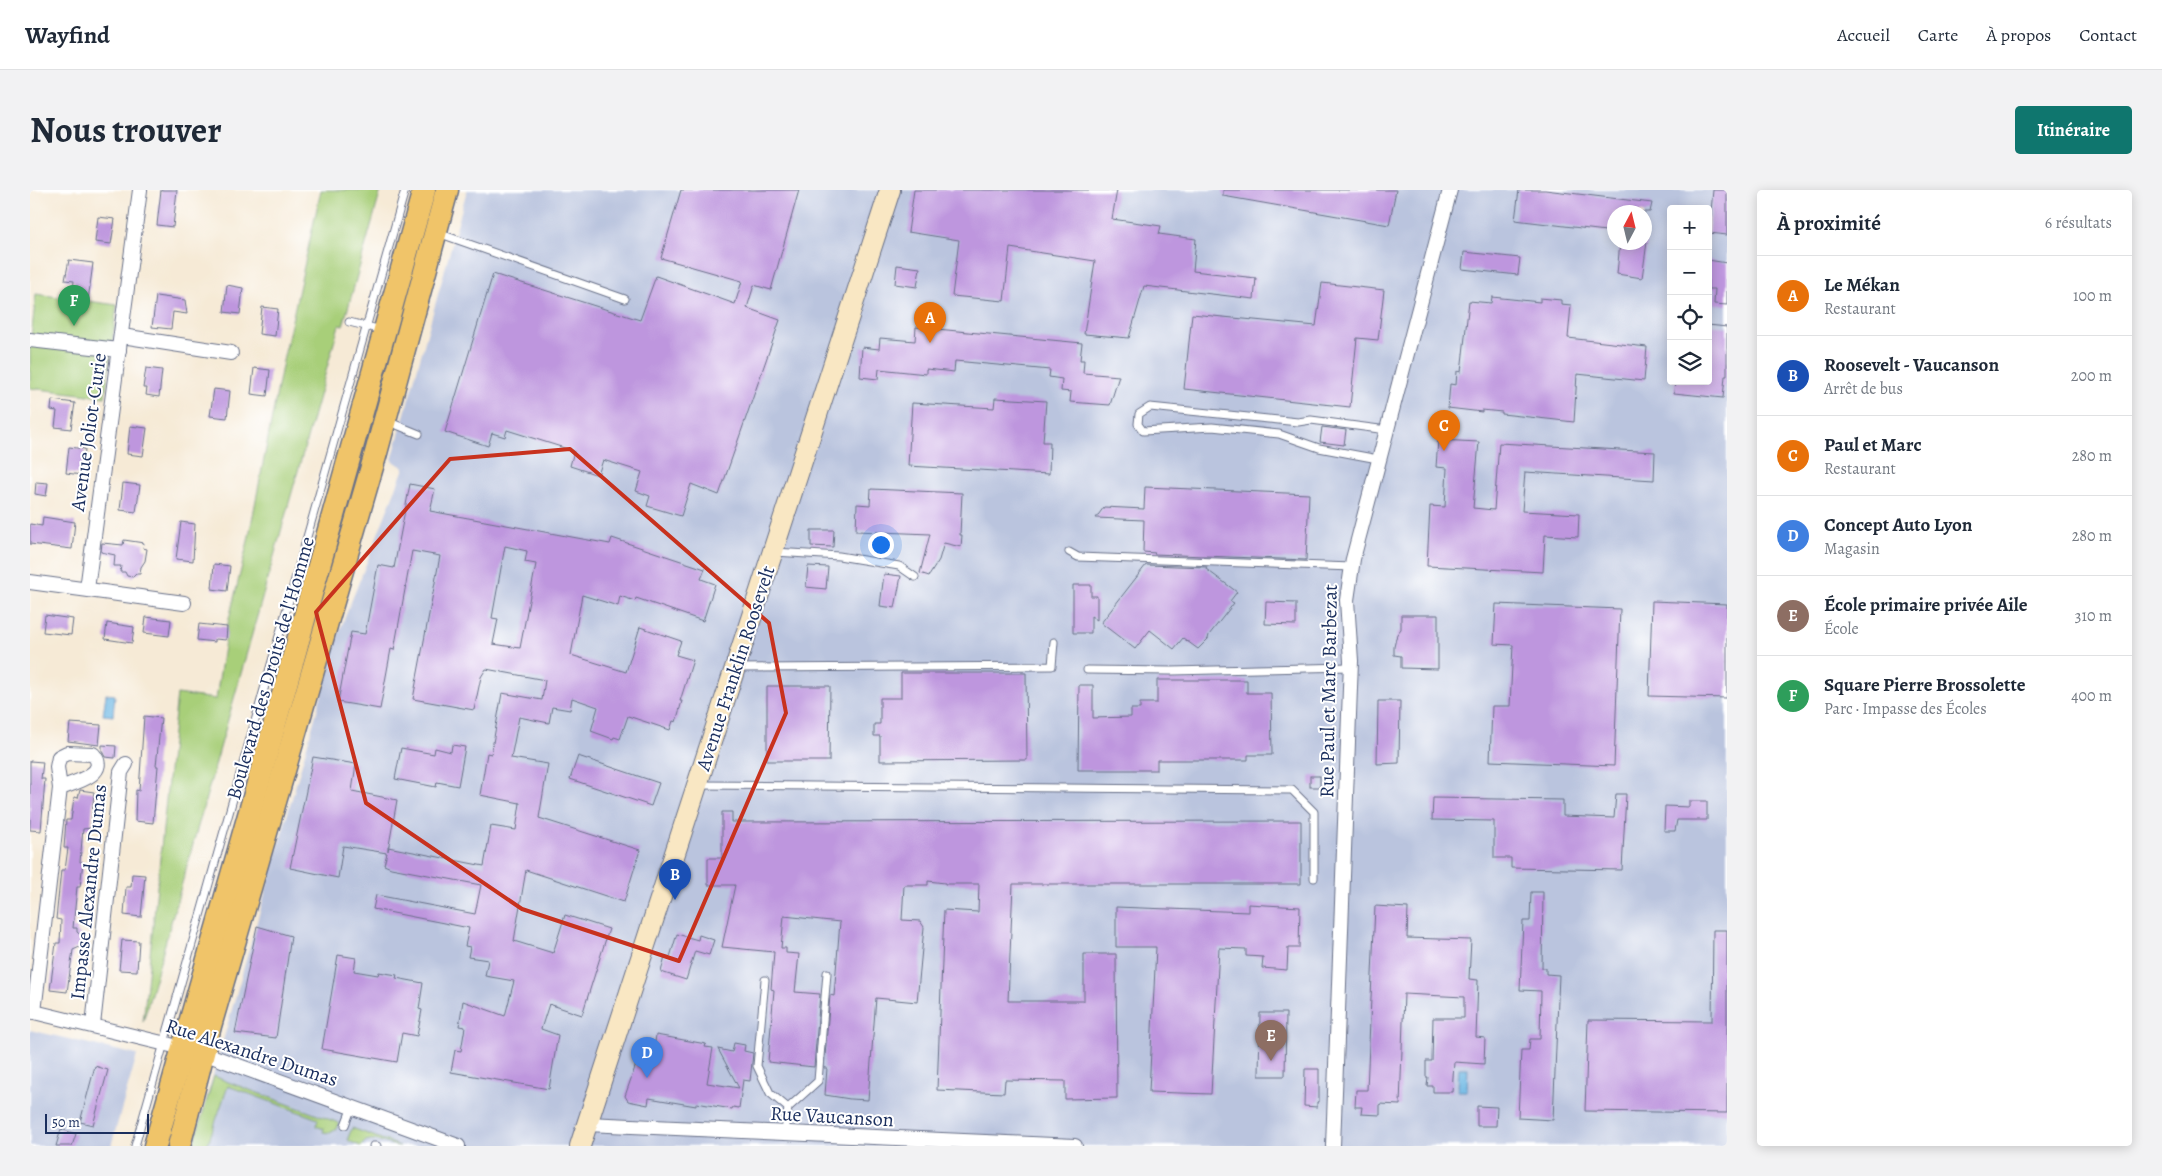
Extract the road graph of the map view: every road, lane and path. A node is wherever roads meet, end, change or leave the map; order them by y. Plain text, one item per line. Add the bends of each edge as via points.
1 (140, 190) edge
2 (405, 190) edge
3 (424, 190) edge
4 (447, 190) edge
5 (890, 190) edge
6 (1450, 190) edge
7 (436, 232) junction
8 (625, 299) dead end
9 (349, 322) dead end
10 (376, 328) junction
11 (30, 340) edge
12 (121, 343) junction
13 (231, 353) dead end
14 (384, 420) junction
15 (1386, 430) junction
16 (419, 434) dead end
17 (1378, 459) junction
18 (772, 552) junction
19 (1069, 552) dead end
20 (1352, 567) junction
21 (915, 577) dead end
22 (30, 582) edge
23 (87, 589) junction
24 (184, 602) dead end
25 (1054, 642) dead end
26 (1350, 667) junction
27 (735, 668) junction
28 (1087, 670) dead end
29 (126, 764) dead end
30 (696, 785) junction
31 (60, 788) dead end
32 (1314, 878) dead end
33 (827, 973) dead end
34 (765, 980) dead end
35 (32, 1012) edge
36 (93, 1025) junction
37 (183, 1047) junction
38 (352, 1106) junction
39 (788, 1108) junction
40 (587, 1124) junction
41 (345, 1125) dead end
42 (785, 1134) junction
43 (924, 1143) edge
44 (135, 1146) edge
45 (154, 1146) edge
46 (179, 1146) edge
47 (373, 1146) edge
48 (377, 1146) edge
49 (458, 1146) edge
50 (580, 1146) edge
51 (1075, 1146) edge
52 (1333, 1146) edge

1 - 12 street, Avenue Joliot-Curie
2 - 10 lane, Boulevard des Droits de l'Homme
3 - 10 main road, Boulevard des Droits de l'Homme
4 - 7 main road, Boulevard des Droits de l'Homme
5 - 18 street, Avenue Franklin Roosevelt
6 - 15 street, Rue Paul et Marc Barbezat
7 - 8 lane
7 - 14 main road, Boulevard des Droits de l'Homme
9 - 10 lane
10 - 37 main road, Boulevard des Droits de l'Homme
11 - 12 street
12 - 13 street
12 - 23 street, Avenue Joliot-Curie
14 - 16 lane
14 - 37 main road, Boulevard des Droits de l'Homme
15 - 17 street, Rue Paul et Marc Barbezat
15 - 17 lane via 1311,420 1298,422 1150,407 1139,414 1138,424 1143,431 1212,427 1279,434 1319,448
17 - 20 street, Rue Paul et Marc Barbezat
18 - 21 lane via 839,556 899,566
18 - 27 street, Avenue Franklin Roosevelt
19 - 20 lane via 1078,557
20 - 26 street, Rue Paul et Marc Barbezat via 1347,600
22 - 23 street
23 - 24 street
25 - 27 lane via 1052,666
26 - 28 lane
26 - 52 street, Rue Paul et Marc Barbezat
27 - 30 street, Avenue Franklin Roosevelt
29 - 36 street, Impasse Alexandre Dumas via 121,772
30 - 32 lane via 1292,790 1314,812
30 - 40 street, Avenue Franklin Roosevelt
31 - 35 street
33 - 39 lane via 818,1081
34 - 39 lane via 757,1066 770,1093
35 - 36 street, Rue Alexandre Dumas
36 - 37 street, Rue Alexandre Dumas
37 - 38 street, Rue Alexandre Dumas
37 - 44 lane, Boulevard des Droits de l'Homme
37 - 45 main road, Boulevard des Droits de l'Homme
37 - 46 main road, Boulevard des Droits de l'Homme
38 - 41 lane
38 - 49 street, Rue Alexandre Dumas
39 - 42 lane
40 - 42 street, Rue Vaucanson
40 - 50 street, Avenue Franklin Roosevelt
42 - 43 street, Rue Vaucanson
43 - 51 street, Rue Vaucanson
47 - 48 lane

